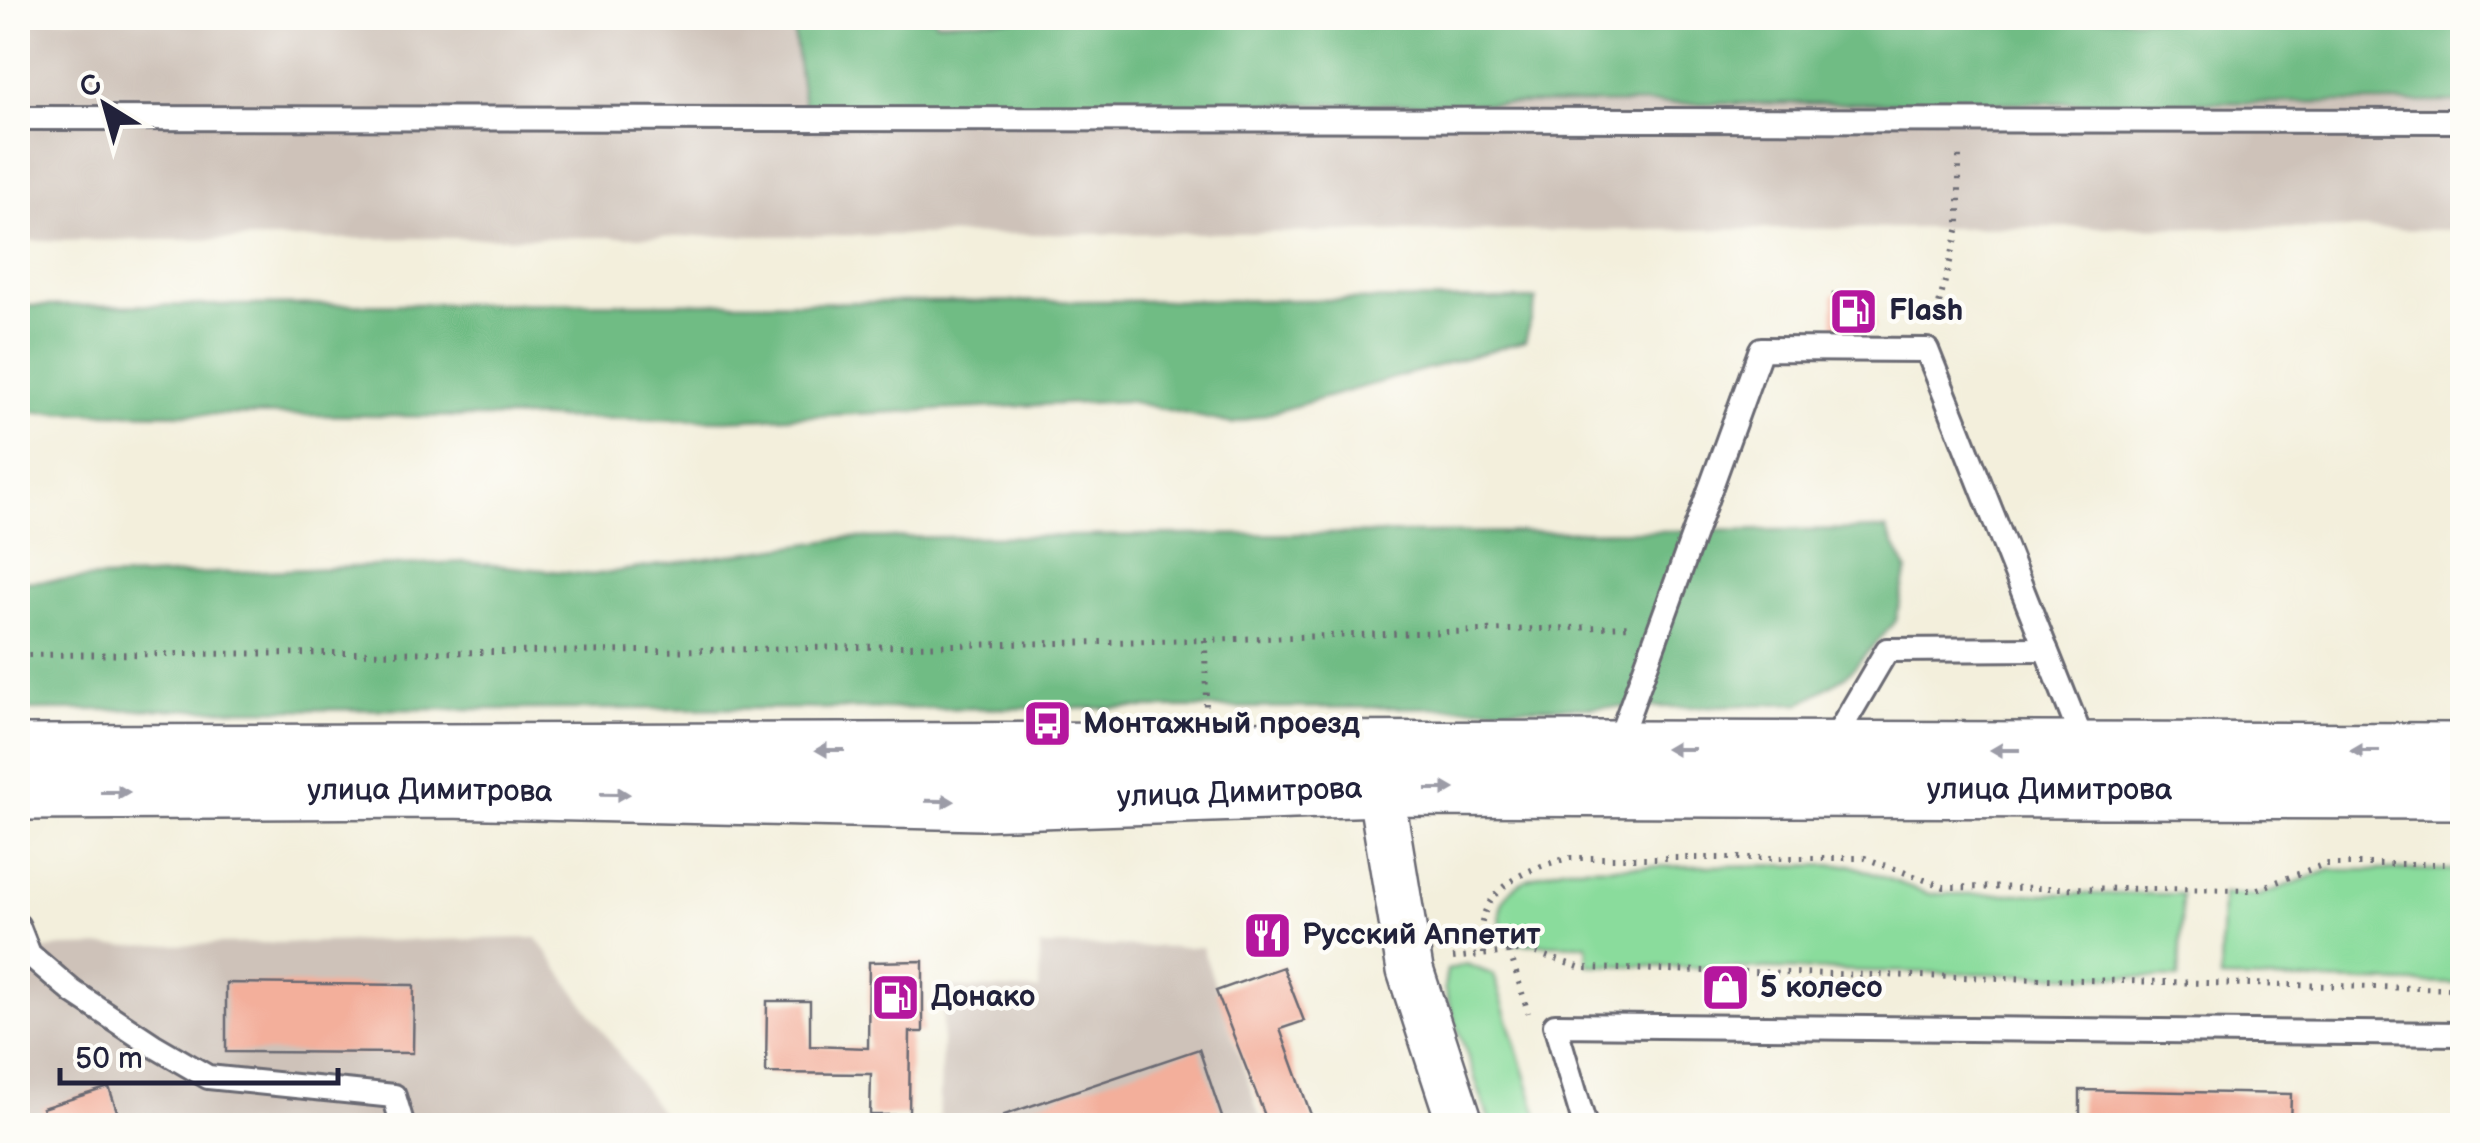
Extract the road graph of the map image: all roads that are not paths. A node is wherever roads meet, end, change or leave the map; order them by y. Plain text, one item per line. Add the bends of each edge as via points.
1 (18, 118) edge
2 (2462, 121) edge
3 (2046, 649) junction
4 (1616, 748) junction
5 (1829, 749) junction
6 (2086, 750) junction
7 (2462, 751) edge
8 (18, 754) edge
9 (1380, 769) junction
10 (18, 792) edge
11 (2462, 792) edge
12 (18, 926) edge
13 (2462, 1034) edge
14 (403, 1126) edge
15 (1461, 1126) edge
16 (1586, 1126) edge

1 - 2 lane
3 - 4 lane via 1927,350 1761,349
3 - 5 lane via 1888,650
3 - 6 lane
5 -> 4 main road, улица Димитрова
4 - 9 main road, улица Димитрова
6 -> 5 main road, улица Димитрова
7 -> 6 main road, улица Димитрова
9 -> 8 main road, улица Димитрова
10 -> 9 main road, улица Димитрова via 446,790 982,802
9 -> 11 main road, улица Димитрова
9 - 15 street via 1410,970
12 - 14 lane via 29,954 74,992 208,1077 394,1096
13 - 16 lane via 1555,1025

